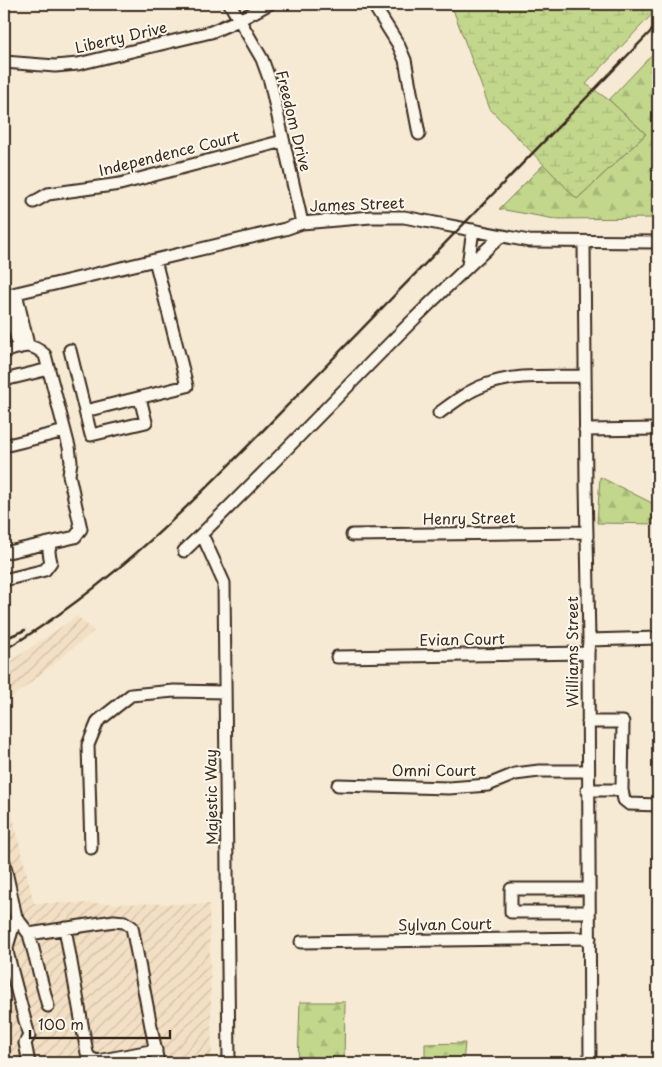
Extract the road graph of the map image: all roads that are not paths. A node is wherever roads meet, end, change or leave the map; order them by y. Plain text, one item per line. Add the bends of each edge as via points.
1 (230, 4) edge
2 (269, 4) edge
3 (373, 4) edge
4 (240, 20) junction
5 (4, 62) edge
6 (419, 134) dead end
7 (283, 140) junction
8 (34, 202) dead end
9 (302, 223) junction
10 (473, 230) junction
11 (501, 236) junction
12 (584, 242) junction
13 (658, 242) edge
14 (155, 260) junction
15 (468, 265) junction
16 (8, 295) edge
17 (24, 347) junction
18 (70, 350) dead end
19 (4, 352) edge
20 (49, 368) junction
21 (585, 376) junction
22 (4, 380) edge
23 (140, 398) junction
24 (85, 411) junction
25 (439, 413) dead end
26 (658, 429) edge
27 (585, 430) junction
28 (65, 431) junction
29 (4, 446) edge
30 (587, 532) junction
31 (352, 535) dead end
32 (200, 536) junction
33 (53, 542) junction
34 (184, 551) dead end
35 (4, 553) edge
36 (4, 580) edge
37 (658, 638) edge
38 (589, 640) junction
39 (588, 653) junction
40 (338, 657) dead end
41 (225, 692) junction
42 (588, 722) junction
43 (588, 771) junction
44 (338, 785) dead end
45 (587, 790) junction
46 (622, 790) junction
47 (658, 805) edge
48 (91, 848) dead end
49 (4, 862) edge
50 (5, 877) edge
51 (589, 888) junction
52 (589, 912) junction
53 (16, 917) junction
54 (64, 928) junction
55 (29, 934) junction
56 (590, 938) junction
57 (301, 942) dead end
58 (48, 1006) dead end
59 (156, 1050) junction
60 (29, 1063) edge
61 (158, 1063) edge
62 (229, 1063) edge
63 (590, 1063) edge

1 - 4 street, Freedom Drive
2 - 4 street, Liberty Drive
3 - 6 street via 405,60
4 - 5 street, Liberty Drive via 211,32 78,64 55,66
4 - 7 street, Freedom Drive via 262,59
7 - 8 street, Independence Court via 120,184 48,194
7 - 9 street, Freedom Drive
9 - 10 street, James Street via 404,217
9 - 14 street, James Street
10 - 11 street, James Street
10 - 15 street
11 - 12 street, James Street via 529,241
11 - 15 street
12 - 13 street, James Street
12 - 21 street, Williams Street
14 - 16 street, James Street
14 - 23 street via 187,386
15 - 32 street
16 - 17 street
17 - 19 street
17 - 20 street via 41,351
18 - 24 street
20 - 22 street
20 - 28 street
21 - 25 street via 510,378 485,384
21 - 27 street, Williams Street
23 - 24 street
23 - 24 street via 146,422 91,435
26 - 27 street
27 - 30 street, Williams Street
28 - 29 street
28 - 33 street via 70,447 69,475 81,529 75,537
30 - 31 street, Henry Street
30 - 38 street, Williams Street
32 - 34 street
32 - 41 street, Majestic Way via 206,542 224,583
33 - 35 street
33 - 36 street via 48,552 50,562 45,570
37 - 38 street
38 - 39 street, Williams Street
39 - 40 street, Evian Court
39 - 42 street, Williams Street
41 - 48 street via 131,695 98,720 88,745
41 - 62 street, Majestic Way
42 - 43 street, Williams Street
42 - 46 street via 623,722
43 - 44 street, Omni Court via 539,771 515,774 488,785 449,788
43 - 45 street, Williams Street
45 - 46 street
45 - 51 street, Williams Street
46 - 47 street via 624,800 629,804
49 - 50 street
50 - 53 street
51 - 52 street, Williams Street
51 - 52 street via 511,890 511,912
52 - 56 street, Williams Street
53 - 55 street
53 - 60 street via 7,947 29,1036 25,1043
54 - 55 street
54 - 59 street via 114,921 132,927
54 - 59 street via 90,1058 97,1061
55 - 58 street
56 - 57 street, Sylvan Court
56 - 63 street, Williams Street
59 - 61 street

